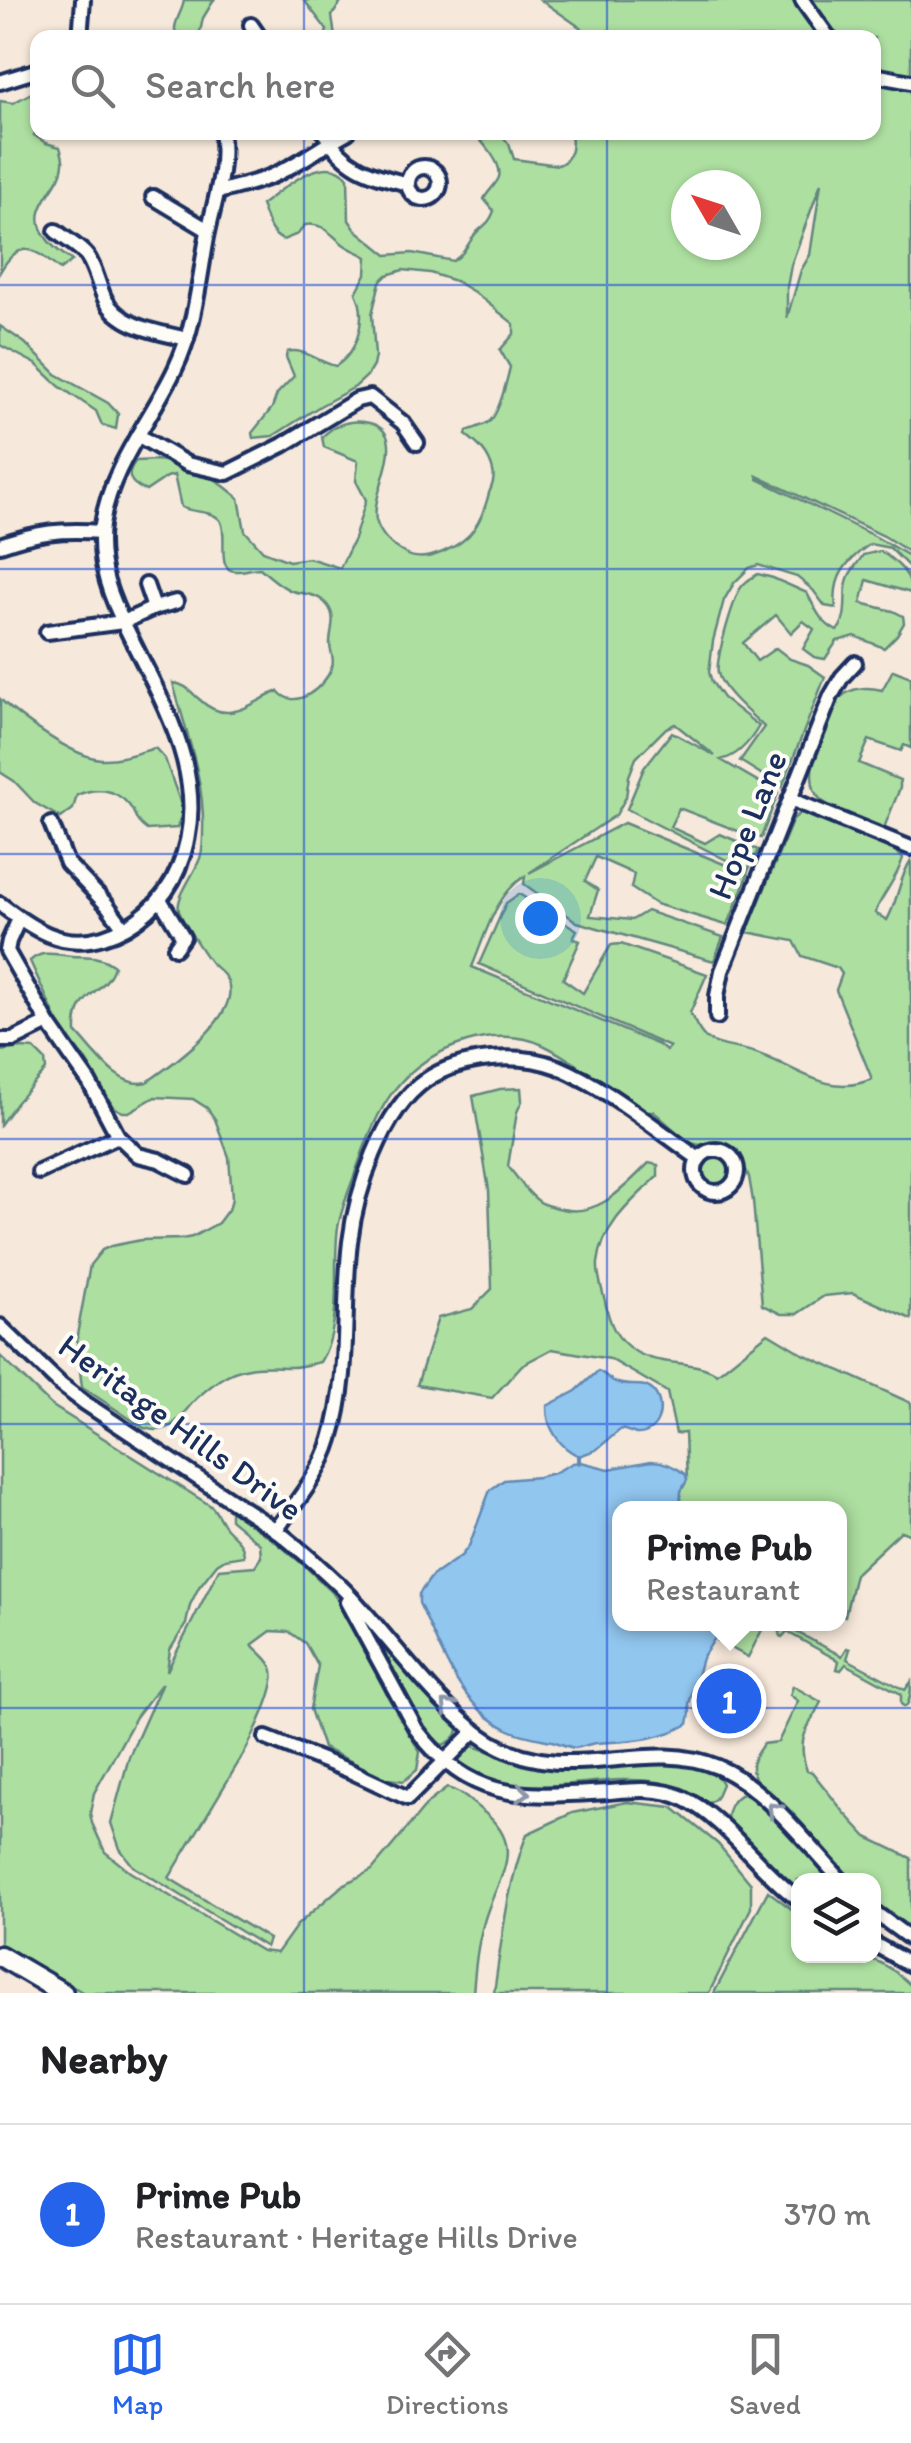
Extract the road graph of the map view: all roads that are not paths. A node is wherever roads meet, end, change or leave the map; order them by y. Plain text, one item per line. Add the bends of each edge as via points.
1 (83, 0) edge
2 (802, 0) edge
3 (250, 25) dead end
4 (81, 30) edge
5 (254, 30) edge
6 (823, 30) edge
7 (30, 73) edge
8 (881, 76) edge
9 (0, 82) edge
10 (911, 82) edge
11 (221, 140) edge
12 (324, 140) edge
13 (329, 140) edge
14 (408, 184) dead end
15 (218, 192) junction
16 (153, 198) dead end
17 (208, 230) junction
18 (56, 232) dead end
19 (187, 339) junction
20 (138, 436) junction
21 (418, 444) dead end
22 (101, 532) junction
23 (0, 545) edge
24 (146, 585) dead end
25 (176, 602) dead end
26 (154, 608) junction
27 (123, 622) junction
28 (47, 632) dead end
29 (855, 663) dead end
30 (790, 798) junction
31 (50, 824) dead end
32 (911, 848) edge
33 (161, 900) junction
34 (0, 904) edge
35 (19, 919) junction
36 (124, 928) junction
37 (175, 948) dead end
38 (718, 1017) dead end
39 (48, 1023) junction
40 (0, 1040) edge
41 (118, 1136) junction
42 (699, 1158) dead end
43 (39, 1172) dead end
44 (188, 1174) dead end
45 (0, 1326) edge
46 (276, 1530) junction
47 (329, 1575) junction
48 (475, 1731) junction
49 (266, 1738) dead end
50 (444, 1762) junction
51 (834, 1873) edge
52 (791, 1894) edge
53 (881, 1917) edge
54 (911, 1939) edge
55 (881, 1948) edge
56 (0, 1956) edge
57 (911, 1965) edge
58 (63, 1993) edge

1 - 4 street
2 - 6 street
3 - 5 street
7 - 9 street
8 - 10 street
11 - 15 street
12 - 15 street via 311,156 267,178
13 - 14 street via 366,173
15 - 17 street
16 - 17 street
17 - 19 street
18 - 19 street via 85,253 107,302 122,318
19 - 20 street
20 - 21 street via 187,464 227,473 370,397 404,422
20 - 22 street via 112,488
22 - 23 street via 67,529
22 - 27 street via 105,578
24 - 26 street
25 - 26 street
26 - 27 street
27 - 28 street
27 - 33 street via 173,728 189,780 184,854
29 - 30 street, Hope Lane via 832,696
30 - 32 street
30 - 38 street, Hope Lane via 722,971
31 - 36 street via 67,864
33 - 36 street
33 - 37 street via 183,937
34 - 35 street
35 - 36 street via 56,940 76,942
35 - 39 street via 7,951
39 - 40 street
39 - 41 street
41 - 43 street
41 - 44 street via 138,1154
42 - 46 street via 554,1066 477,1060 425,1080 391,1120 365,1180 350,1242 338,1413 318,1469
45 - 46 street, Heritage Hills Drive via 85,1403
46 - 47 street, Heritage Hills Drive
48 -> 47 street, Heritage Hills Drive
47 - 50 street, Heritage Hills Drive via 416,1729
48 - 50 street
51 -> 48 street, Heritage Hills Drive via 755,1790 721,1768 659,1756 586,1764 536,1760
49 - 50 street via 408,1798
50 -> 52 street, Heritage Hills Drive via 500,1790 650,1790 683,1798
53 - 54 street
55 - 57 street
56 - 58 street

